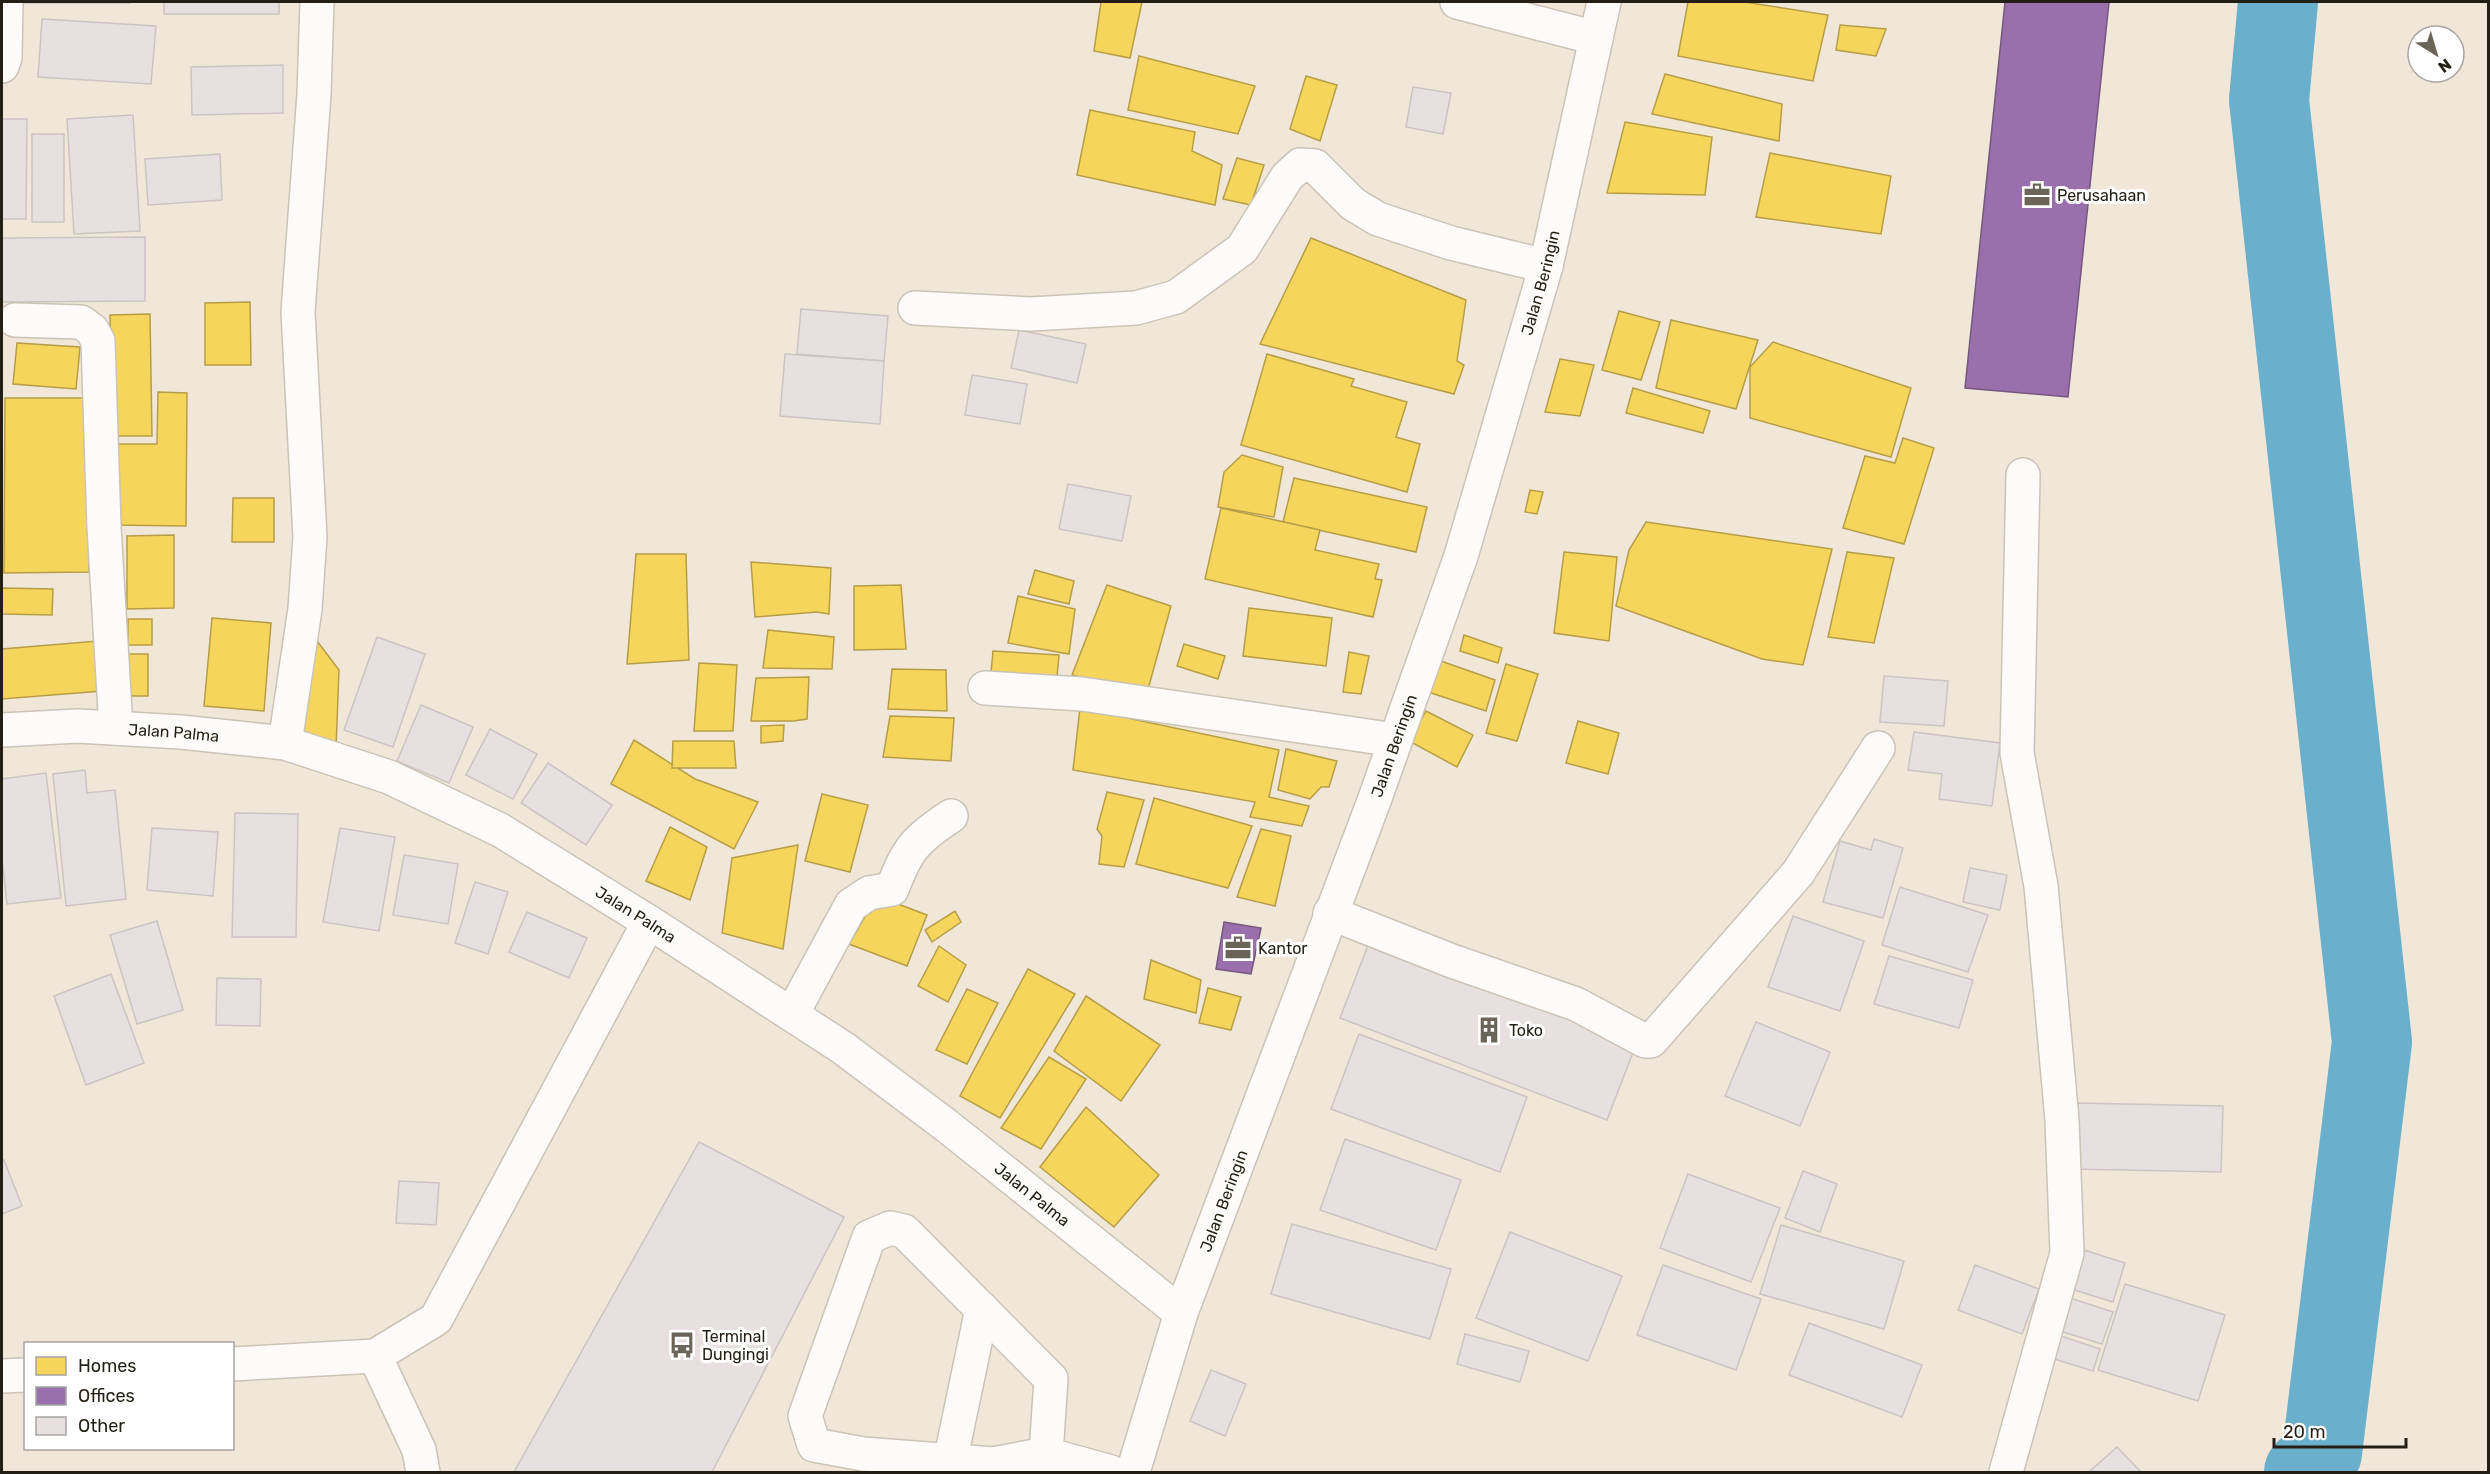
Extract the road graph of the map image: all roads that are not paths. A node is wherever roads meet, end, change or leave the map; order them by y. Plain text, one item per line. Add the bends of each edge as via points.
1 (6, 2) edge
2 (317, 2) edge
3 (1456, 2) edge
4 (1604, 2) edge
5 (1596, 38) junction
6 (2, 66) edge
7 (1546, 266) junction
8 (915, 308) dead end
9 (15, 320) dead end
10 (2023, 475) dead end
11 (985, 688) dead end
12 (116, 728) junction
13 (2, 730) edge
14 (1395, 740) junction
15 (285, 743) junction
16 (1878, 748) dead end
17 (951, 816) dead end
18 (1330, 913) junction
19 (649, 922) junction
20 (792, 1014) junction
21 (982, 1309) junction
22 (1181, 1313) junction
23 (375, 1356) junction
24 (234, 1364) edge
25 (24, 1375) edge
26 (2, 1376) edge
27 (1046, 1454) junction
28 (944, 1467) edge
29 (423, 1473) edge
30 (1111, 1473) edge
31 (1133, 1473) edge
32 (2006, 1473) edge

1 - 6 street
2 - 15 street via 298,312 310,537 305,609
3 - 5 street
4 - 5 street, Jalan Beringin
5 - 7 street, Jalan Beringin
7 - 8 street via 1451,243 1378,219 1353,204 1315,166 1300,165 1287,177 1242,249 1176,297 1136,308 1031,314
7 - 14 street, Jalan Beringin via 1461,556
9 - 12 street via 81,322 98,341
10 - 32 street via 2017,753 2041,886 2062,1120 2067,1254
11 - 14 street via 1082,694
12 - 13 street, Jalan Palma
12 - 15 street, Jalan Palma
14 - 18 street, Jalan Beringin
15 - 19 street, Jalan Palma via 389,777 500,830
16 - 18 street via 1798,873 1651,1041 1576,1004
17 - 20 street via 922,835 906,856 892,890 869,893 851,905
18 - 22 street, Jalan Beringin
19 - 20 street, Jalan Palma
19 - 23 street via 436,1319
20 - 22 street, Jalan Palma via 947,1126
21 - 27 street via 1052,1379
21 - 28 street
21 - 28 street via 904,1231 890,1228 869,1238 805,1416 814,1445
22 - 31 street, Jalan Beringin
23 - 24 street
23 - 29 street via 419,1450
25 - 26 street
27 - 28 street via 993,1464
27 - 30 street

